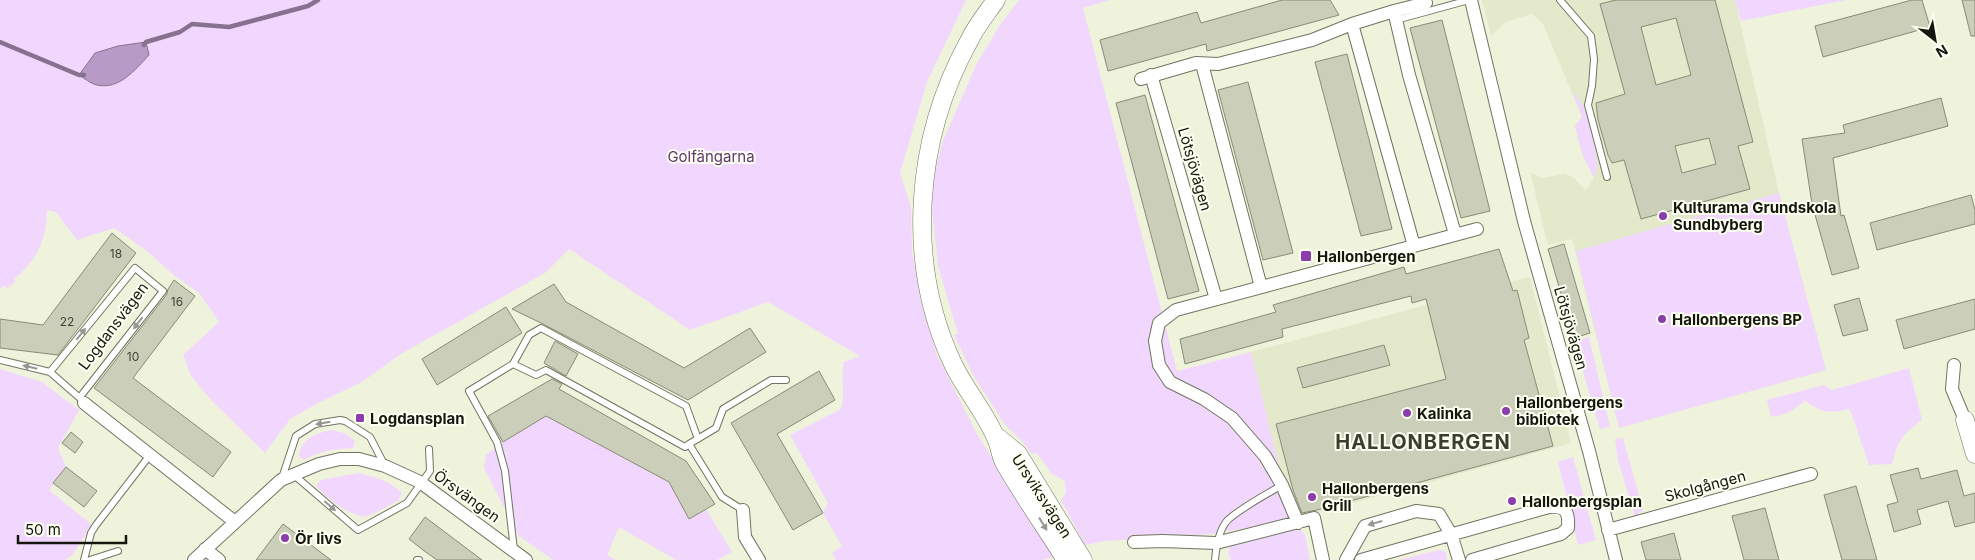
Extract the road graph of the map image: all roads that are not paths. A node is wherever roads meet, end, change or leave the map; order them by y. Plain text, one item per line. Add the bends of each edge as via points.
1 (996, 0) edge
2 (1470, 0) edge
3 (1560, 0) edge
4 (1426, 3) dead end
5 (1395, 15) junction
6 (1352, 24) junction
7 (1202, 64) junction
8 (1607, 177) dead end
9 (1477, 229) dead end
10 (1455, 234) junction
11 (1414, 246) junction
12 (1261, 287) junction
13 (1216, 299) junction
14 (0, 360) edge
15 (513, 364) junction
16 (1954, 365) dead end
17 (50, 372) junction
18 (786, 380) dead end
19 (82, 400) junction
20 (1965, 420) joint
21 (995, 436) junction
22 (698, 439) junction
23 (689, 444) junction
24 (429, 449) dead end
25 (1975, 454) edge
26 (150, 455) junction
27 (385, 466) junction
28 (293, 474) junction
29 (1811, 474) dead end
30 (281, 480) junction
31 (420, 482) junction
32 (1282, 485) junction
33 (743, 510) joint
34 (236, 522) junction
35 (1298, 523) junction
36 (1608, 530) junction
37 (1451, 534) junction
38 (1134, 542) dead end
39 (1216, 543) junction
40 (205, 549) junction
41 (515, 551) junction
42 (118, 552) dead end
43 (84, 560) edge
44 (90, 560) edge
45 (194, 560) edge
46 (219, 560) edge
47 (526, 560) edge
48 (759, 560) edge
49 (1066, 560) edge
50 (1083, 560) edge
51 (1215, 560) edge
52 (1323, 560) edge
53 (1346, 560) edge
54 (1361, 560) edge
55 (1459, 560) edge
56 (1472, 560) edge
57 (1616, 560) edge

1 - 21 street, Ursviksvägen via 969,40 948,88 931,139 921,218 932,306 953,364
2 - 5 lane
2 - 36 street, Lötsjövägen via 1524,221
3 - 8 lane via 1591,36 1594,59 1588,105
4 - 5 street, Lötsjövägen
5 - 6 street, Lötsjövägen
5 - 10 street
6 - 7 street, Lötsjövägen via 1312,40 1218,64
6 - 11 street
7 - 12 street
7 - 13 street, Lötsjövägen via 1146,77
9 - 10 street
10 - 11 street
11 - 12 street
12 - 13 street
13 - 32 street via 1176,310 1159,323 1155,341 1159,365 1170,382 1232,418 1266,456
17 -> 14 lane
15 - 22 lane via 529,335 540,328 686,406
15 - 23 lane via 536,376 546,370 684,447
15 - 41 lane via 469,391 497,442 506,471
16 - 20 street via 1952,389
17 - 19 lane
17 -> 19 lane, Logdansvägen via 135,268 163,291
18 - 22 lane via 771,380 723,408 716,428
19 - 26 street via 117,434
20 - 25 street
21 -> 49 street, Ursviksvägen via 1004,463
21 - 50 street, Ursviksvägen via 1018,454
22 - 23 lane
23 - 33 lane via 722,497
24 - 31 lane via 430,471
26 - 34 street via 187,489
26 - 43 lane via 96,525
27 - 28 street, Örsvängen via 359,459 340,459
27 -> 30 lane, Örsvängen via 370,437 340,420 315,424 296,436
27 - 31 street, Örsvängen
28 - 30 street, Örsvängen
28 -> 31 lane via 358,530 407,502
29 - 36 street, Skolgången
30 - 34 street, Örsvängen
31 - 41 street, Örsvängen
32 - 35 street
32 - 39 lane via 1226,522
33 - 48 street via 745,537
34 - 40 street, Örsvängen
35 - 39 street
35 - 52 street via 1314,518
36 - 57 street, Lötsjövägen
37 -> 53 street via 1440,514 1416,511 1365,526
37 - 54 street
37 - 55 street
37 - 56 street via 1549,508 1560,506 1566,510 1568,528 1561,534
38 - 39 street
39 - 51 lane
40 - 45 street, Örsvängen
40 - 46 street
41 - 47 street, Örsvängen
42 - 44 lane

